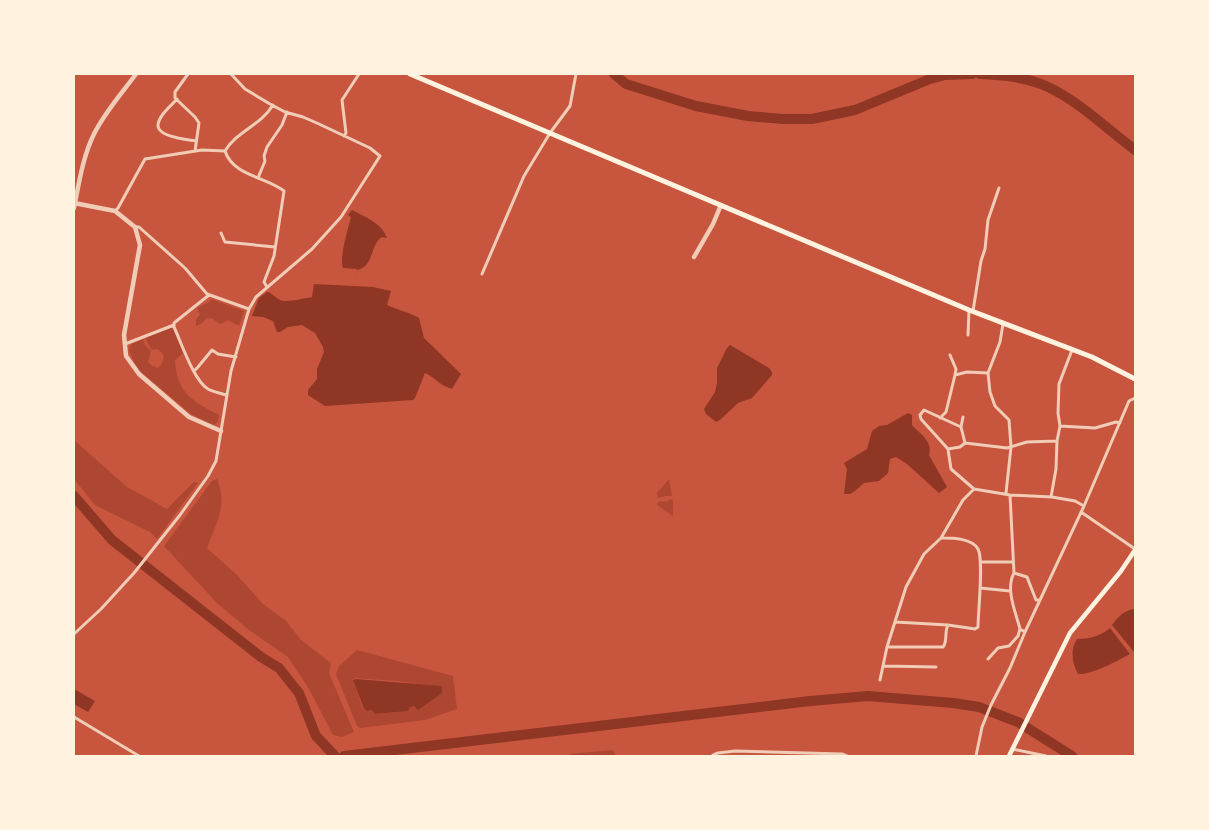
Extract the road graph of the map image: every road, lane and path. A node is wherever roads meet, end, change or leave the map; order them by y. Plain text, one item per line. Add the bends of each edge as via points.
1 (136, 74) edge
2 (188, 74) edge
3 (231, 74) edge
4 (358, 74) edge
5 (410, 74) edge
6 (576, 74) edge
7 (177, 99) junction
8 (273, 105) junction
9 (287, 112) junction
10 (550, 133) junction
11 (344, 136) junction
12 (196, 140) junction
13 (195, 151) junction
14 (225, 151) junction
15 (258, 178) junction
16 (999, 188) dead end
17 (74, 205) edge
18 (720, 205) junction
19 (115, 211) junction
20 (135, 227) junction
21 (221, 233) dead end
22 (275, 247) junction
23 (694, 257) dead end
24 (482, 274) dead end
25 (267, 287) junction
26 (209, 296) junction
27 (250, 309) junction
28 (971, 311) junction
29 (1003, 324) junction
30 (174, 325) junction
31 (968, 335) dead end
32 (125, 344) junction
33 (1072, 349) junction
34 (950, 355) dead end
35 (236, 357) junction
36 (194, 371) junction
37 (988, 373) junction
38 (956, 375) junction
39 (1135, 380) edge
40 (226, 395) junction
41 (1135, 398) edge
42 (963, 417) dead end
43 (940, 418) junction
44 (1120, 423) junction
45 (1060, 426) junction
46 (961, 427) junction
47 (221, 431) junction
48 (1057, 440) junction
49 (965, 443) junction
50 (1011, 447) junction
51 (948, 449) junction
52 (974, 489) junction
53 (1008, 494) junction
54 (1051, 497) junction
55 (1084, 506) junction
56 (1081, 512) junction
57 (941, 538) junction
58 (1135, 549) edge
59 (980, 562) junction
60 (1012, 562) junction
61 (1014, 573) junction
62 (980, 588) junction
63 (1010, 591) junction
64 (1039, 600) junction
65 (895, 622) junction
66 (948, 625) junction
67 (1020, 629) junction
68 (1025, 632) junction
69 (74, 634) edge
70 (887, 648) junction
71 (988, 659) dead end
72 (884, 666) junction
73 (936, 667) dead end
74 (880, 680) dead end
75 (74, 717) edge
76 (1012, 749) junction
77 (713, 755) edge
78 (139, 756) edge
79 (847, 756) edge
80 (976, 756) edge
81 (1009, 756) edge
82 (1046, 756) edge

1 - 17 street via 94,135 86,152
2 - 7 street via 175,92
3 - 8 street via 245,89
4 - 11 street via 342,100
5 - 10 main road
6 - 10 street via 570,106
7 - 12 street via 199,123
7 - 12 street via 162,116 158,128 162,133 180,139
8 - 9 street
8 - 14 street
9 - 11 street via 303,116
9 - 15 street via 267,147
10 - 18 main road
10 - 24 street via 524,176
11 - 25 street via 380,156 341,217 312,249
12 - 13 street
13 - 14 street
13 - 19 street via 145,159
14 - 15 street via 233,164
15 - 22 street via 284,191
16 - 28 street via 988,220
17 - 19 street
18 - 23 street
18 - 28 main road
19 - 20 street
20 - 26 street via 139,227 185,268
20 - 32 street via 140,245
21 - 22 street via 226,242
22 - 25 street via 264,282
25 - 27 street via 256,297
26 - 27 street
26 - 30 street
27 - 35 street
28 - 29 main road
28 - 31 street
29 - 33 main road
29 - 37 street
30 - 32 street
30 - 36 street
32 - 47 street via 126,356 139,374 189,417
33 - 39 main road
33 - 45 street via 1059,384
34 - 38 street
35 - 36 street via 212,350
35 - 40 street
36 - 40 street via 208,389
37 - 38 street
37 - 50 street via 995,406 1009,420
38 - 43 street via 946,412
40 - 47 street
41 - 44 street via 1129,401
42 - 46 street
43 - 46 street
43 - 51 street via 924,410 920,415
44 - 45 street via 1095,428
44 - 55 street
45 - 48 street
46 - 49 street
47 - 69 street via 216,461 180,515 135,572
48 - 50 street via 1027,442
48 - 54 street
49 - 50 street
49 - 51 street
50 - 53 street
51 - 52 street via 951,469
52 - 53 street
52 - 57 street via 963,500
53 - 54 street
53 - 60 street
54 - 55 street
55 - 56 street
56 - 58 street
56 - 64 street
57 - 59 street via 972,544 978,549
57 - 65 street via 924,554 906,587
58 - 76 main road via 1070,633
59 - 60 street
59 - 62 street
60 - 61 street
61 - 63 street
61 - 64 street via 1027,577 1036,600
62 - 63 street
62 - 66 street via 978,627
63 - 67 street
64 - 68 street
65 - 66 street
65 - 70 street
66 - 70 street via 943,647
67 - 68 street
67 - 71 street via 1009,646 998,648
68 - 80 street via 986,718
70 - 72 street
72 - 73 street
72 - 74 street
75 - 78 street
76 - 81 main road
76 - 82 street
77 - 79 street via 735,751

